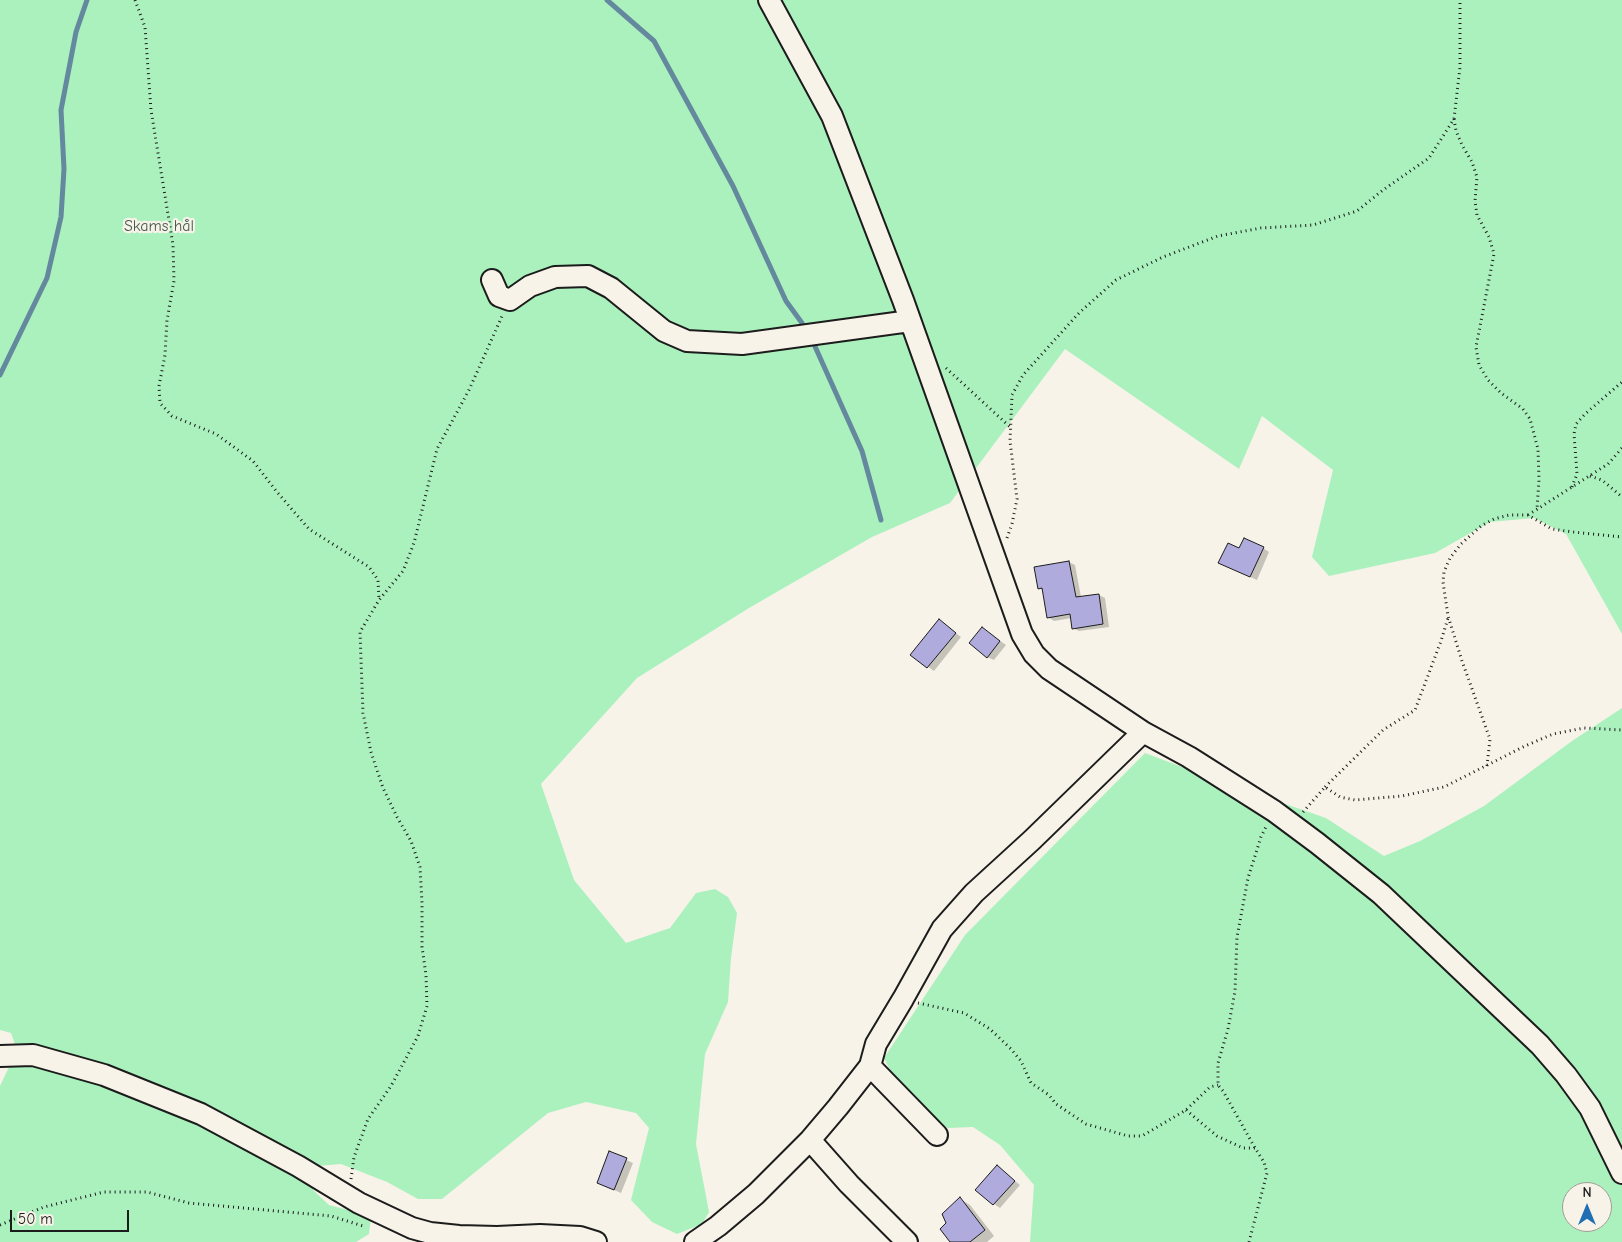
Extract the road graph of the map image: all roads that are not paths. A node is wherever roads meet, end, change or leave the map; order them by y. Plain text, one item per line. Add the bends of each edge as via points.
1 (769, 0) edge
2 (492, 280) dead end
3 (910, 321) junction
4 (1142, 732) junction
5 (0, 1056) edge
6 (870, 1066) junction
7 (937, 1135) dead end
8 (810, 1140) junction
9 (1622, 1173) edge
10 (596, 1242) edge
11 (695, 1242) edge
12 (907, 1242) edge

1 - 3 street via 832,116
2 - 3 street via 499,296 510,300 530,286 555,277 588,276 611,288 664,331 687,341 742,344
3 - 4 street via 1022,634 1034,654 1049,669
4 - 6 street via 974,892 942,929 876,1044
4 - 9 street via 1189,757 1274,811 1381,894 1540,1045 1566,1075 1590,1108
5 - 10 street via 33,1055 104,1074 201,1114 359,1203 412,1228 430,1233 497,1237 540,1235
6 - 7 street
6 - 8 street
8 - 11 street via 756,1194
8 - 12 street

